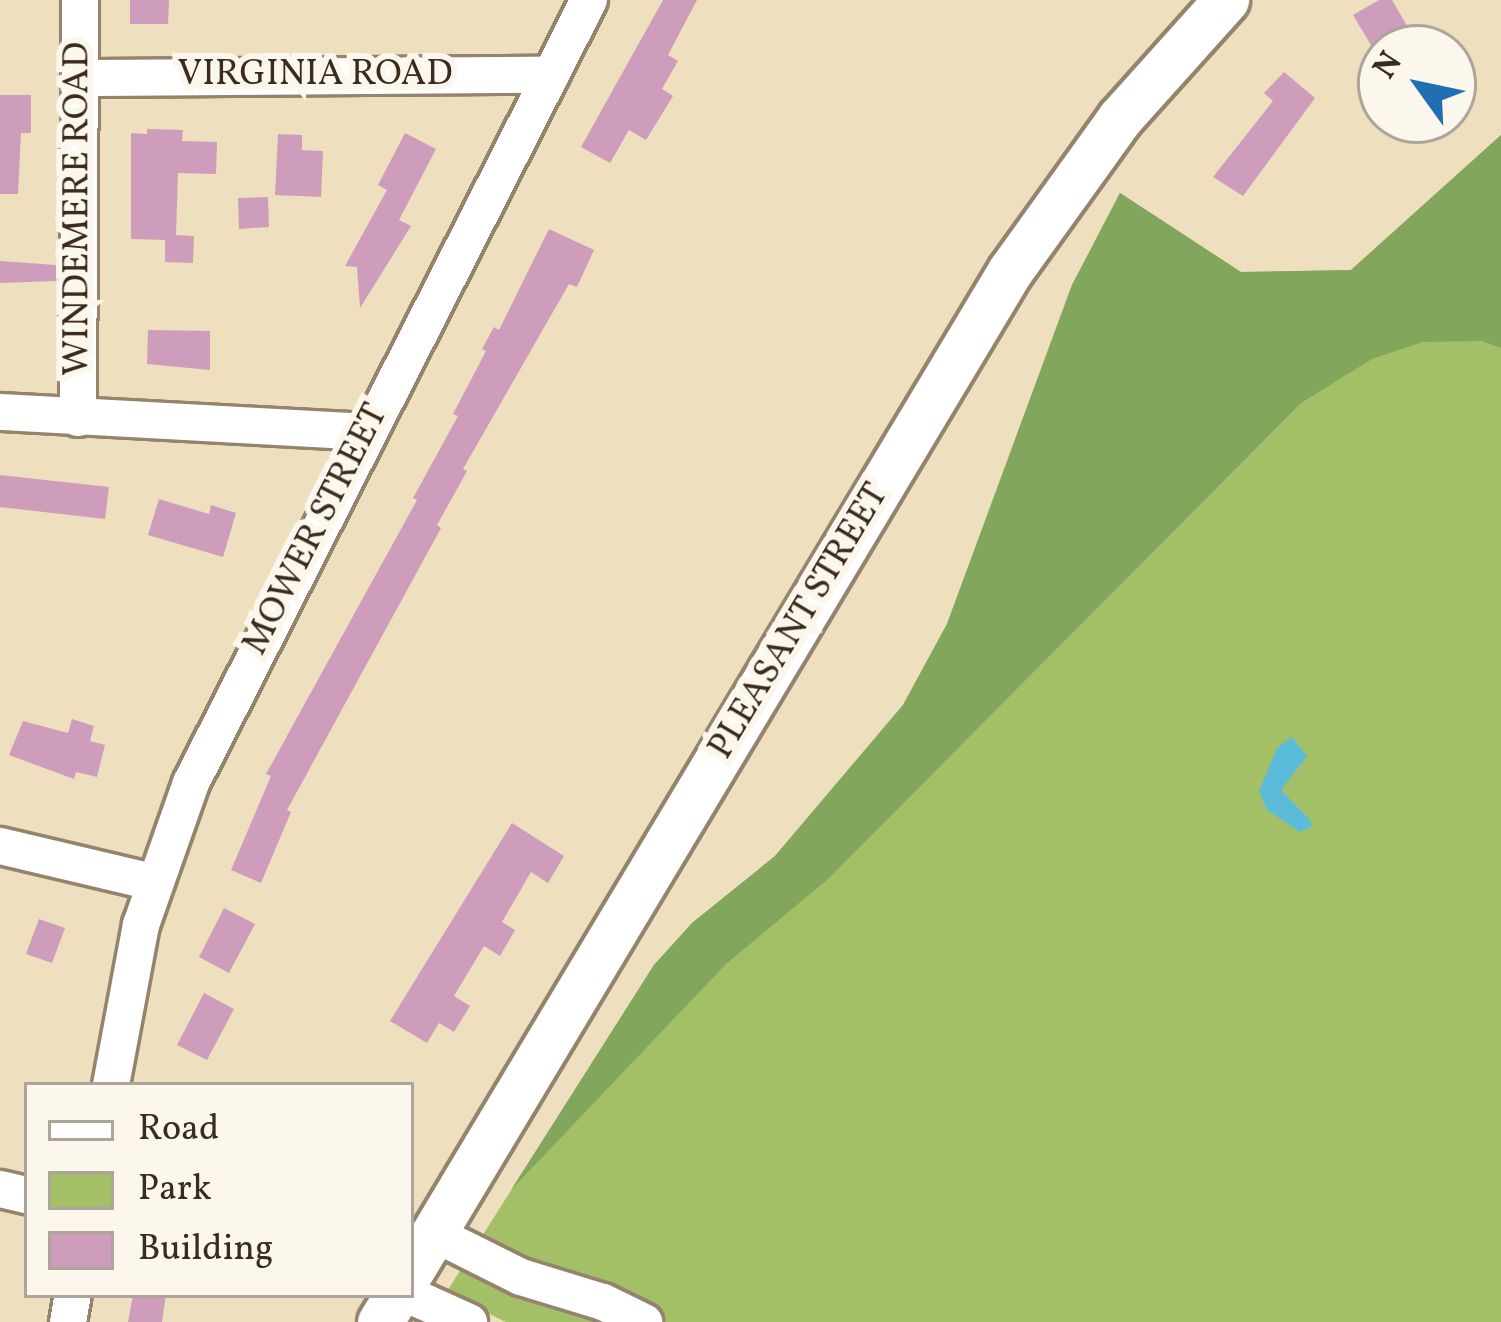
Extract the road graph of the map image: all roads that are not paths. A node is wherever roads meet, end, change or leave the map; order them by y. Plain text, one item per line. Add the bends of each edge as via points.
1 (80, 0) edge
2 (590, 0) edge
3 (1226, 0) edge
4 (551, 75) junction
5 (80, 78) junction
6 (0, 412) edge
7 (78, 418) junction
8 (368, 432) junction
9 (0, 846) edge
10 (152, 883) junction
11 (112, 1082) edge
12 (422, 1252) edge
13 (414, 1297) edge
14 (469, 1322) edge
15 (644, 1322) edge

1 - 5 street, WINDEMERE ROAD
2 - 4 street, MOWER STREET
3 - 12 main road, PLEASANT STREET via 1120,118 1010,271
4 - 5 street, VIRGINIA ROAD
4 - 8 street, MOWER STREET
5 - 7 street, WINDEMERE ROAD
6 - 7 street
7 - 8 street
8 - 10 street, MOWER STREET via 219,722
9 - 10 street
10 - 11 street, MOWER STREET
12 - 15 street via 603,1302
13 - 14 street

